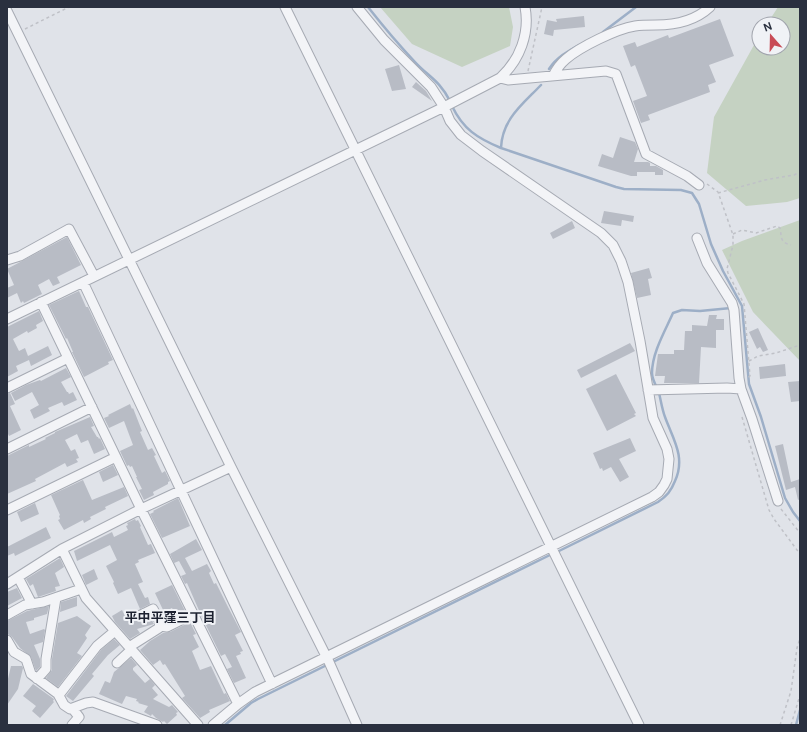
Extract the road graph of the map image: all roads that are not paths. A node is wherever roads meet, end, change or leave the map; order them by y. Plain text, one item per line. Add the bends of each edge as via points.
1 (285, 7) edge
2 (357, 7) edge
3 (525, 7) edge
4 (710, 7) edge
5 (7, 11) edge
6 (553, 76) junction
7 (500, 78) junction
8 (449, 105) junction
9 (356, 150) junction
10 (699, 185) road end
11 (697, 238) dead end
12 (7, 260) edge
13 (129, 260) junction
14 (94, 276) junction
15 (83, 282) junction
16 (41, 302) junction
17 (7, 319) edge
18 (68, 358) junction
19 (7, 388) edge
20 (741, 389) junction
21 (648, 390) junction
22 (92, 407) junction
23 (7, 449) edge
24 (116, 457) junction
25 (231, 467) junction
26 (181, 489) junction
27 (778, 502) road end
28 (141, 509) junction
29 (7, 510) edge
30 (62, 550) junction
31 (554, 551) junction
32 (18, 577) junction
33 (7, 584) edge
34 (81, 589) junction
35 (56, 598) junction
36 (32, 604) junction
37 (193, 614) junction
38 (7, 615) edge
39 (141, 615) dead end
40 (160, 626) junction
41 (115, 631) junction
42 (7, 640) edge
43 (130, 649) junction
44 (329, 662) junction
45 (117, 663) dead end
46 (36, 679) junction
47 (272, 684) junction
48 (59, 695) junction
49 (238, 704) junction
50 (72, 708) junction
51 (72, 725) edge
52 (157, 725) edge
53 (198, 725) edge
54 (213, 725) edge
55 (357, 725) edge
56 (639, 725) edge

1 - 9 street
2 - 8 street via 384,40
3 - 7 street via 527,25 524,40 516,59
4 - 6 street via 683,22 636,26 621,30 570,56
5 - 13 street
6 - 7 street via 508,80
6 - 10 street via 614,72 646,154
7 - 8 street
8 - 9 street
8 - 21 street via 450,121 462,135 601,233 613,245 628,282
9 - 13 street
9 - 31 street
11 - 20 street via 707,263 732,303
12 - 14 street via 20,256 69,229
13 - 14 street
13 - 25 street
14 - 15 street
15 - 16 street
15 - 26 street
16 - 17 street
16 - 18 street
18 - 19 street
18 - 22 street
20 - 21 street
20 - 27 street
21 - 31 street via 653,418 669,459 664,485 652,497
22 - 23 street
22 - 24 street
24 - 28 street
24 - 29 street
25 - 26 street
25 - 44 street
26 - 28 street
26 - 47 street
28 - 30 street
28 - 37 street
30 - 32 street
30 - 34 street
31 - 44 street
31 - 56 street
32 - 33 street
32 - 36 street
34 - 35 street
34 - 41 street
35 - 36 street
35 - 46 street via 46,669
36 - 38 street
37 - 40 street via 167,627
37 - 49 street
39 - 40 street via 153,609
40 - 43 street
41 - 43 street
41 - 48 street via 100,643
42 - 46 street via 14,652 26,659 30,672
43 - 45 street
43 - 53 street
44 - 47 street
44 - 55 street
46 - 48 street
47 - 49 street
48 - 50 street via 64,705
49 - 54 street
50 - 51 street via 79,717
50 - 52 street via 89,702 96,703

